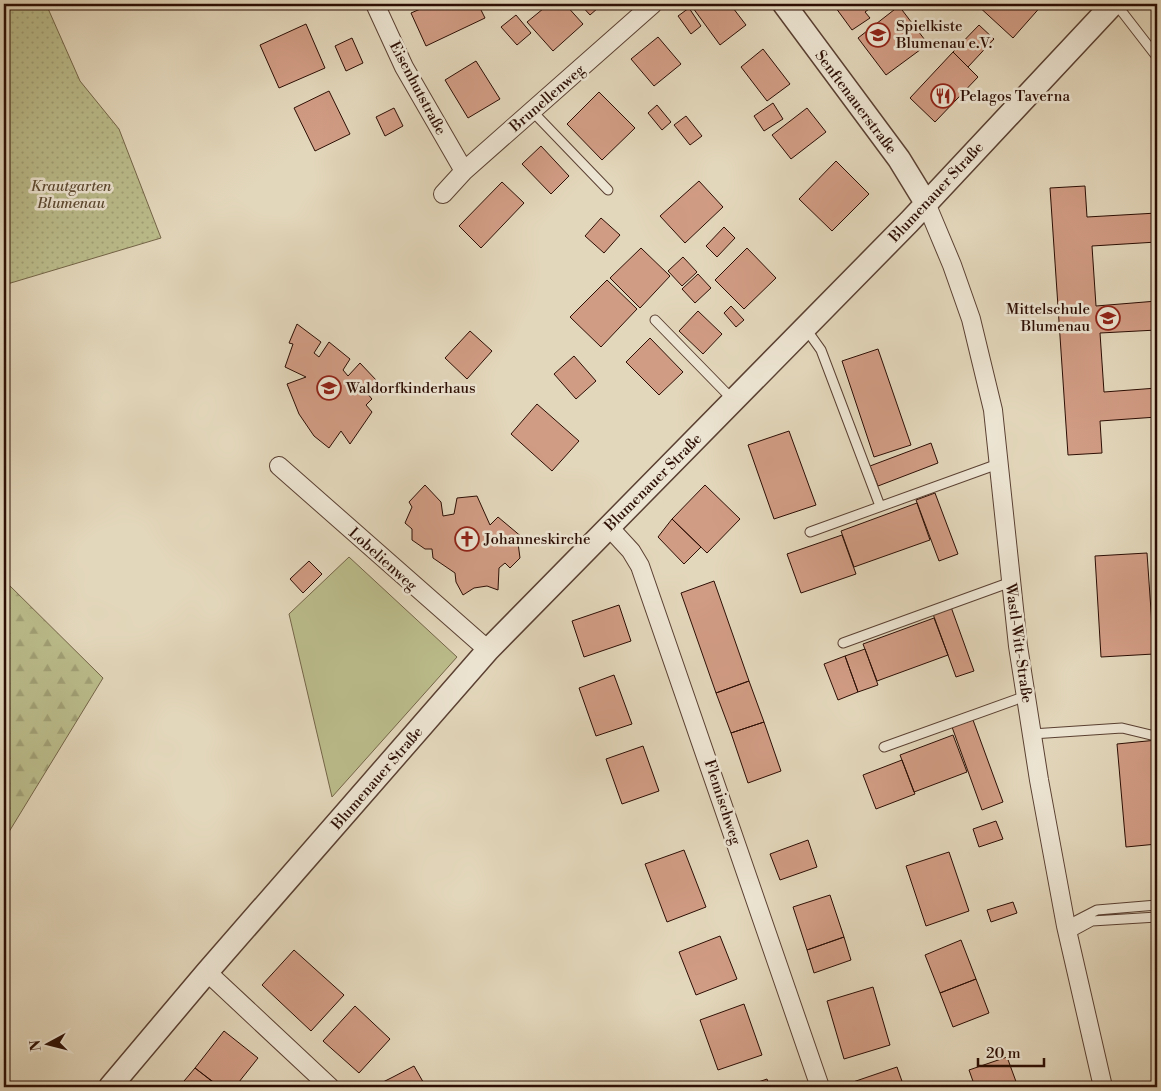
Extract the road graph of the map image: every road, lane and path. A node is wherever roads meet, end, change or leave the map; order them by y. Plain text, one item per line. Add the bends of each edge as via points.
1 (375, 4) edge
2 (653, 4) edge
3 (784, 4) edge
4 (1114, 4) edge
5 (1157, 57) edge
6 (532, 111) junction
7 (464, 171) junction
8 (608, 190) dead end
9 (443, 194) dead end
10 (926, 203) junction
11 (655, 320) dead end
12 (806, 329) junction
13 (734, 401) junction
14 (998, 464) junction
15 (279, 466) dead end
16 (880, 506) junction
17 (608, 526) junction
18 (810, 532) dead end
19 (1011, 582) junction
20 (843, 643) dead end
21 (488, 650) junction
22 (1026, 696) junction
23 (1032, 734) junction
24 (1151, 735) dead end
25 (884, 747) dead end
26 (1157, 905) edge
27 (1157, 917) edge
28 (1067, 930) junction
29 (207, 972) junction
30 (110, 1087) edge
31 (330, 1087) edge
32 (820, 1087) edge
33 (1103, 1087) edge

1 - 7 street, Eisenhutstraße via 404,67
2 - 6 street, Brunellenweg
3 - 10 street, Senftenauerstraße via 899,159
4 - 5 lane
4 - 10 street, Blumenauer Straße
6 - 7 street, Brunellenweg
6 - 8 lane
7 - 9 street, Brunellenweg
10 - 12 street, Blumenauer Straße
10 - 14 street, Wastl-Witt-Straße via 971,319 993,410
11 - 13 lane
12 - 13 street, Blumenauer Straße
12 - 16 lane via 821,350
13 - 17 street, Blumenauer Straße
14 - 16 lane
14 - 19 street, Wastl-Witt-Straße
15 - 21 street, Lobelienweg
16 - 18 lane
17 - 21 street, Blumenauer Straße
17 - 32 street, Flemischweg via 640,566
19 - 20 lane
19 - 22 street, Wastl-Witt-Straße
21 - 29 street, Blumenauer Straße
22 - 23 street, Wastl-Witt-Straße
22 - 25 lane
23 - 24 lane via 1122,728
23 - 28 street, Wastl-Witt-Straße
26 - 28 lane via 1097,910
27 - 28 lane via 1092,921
28 - 33 street, Wastl-Witt-Straße
29 - 30 street, Blumenauer Straße
29 - 31 street

